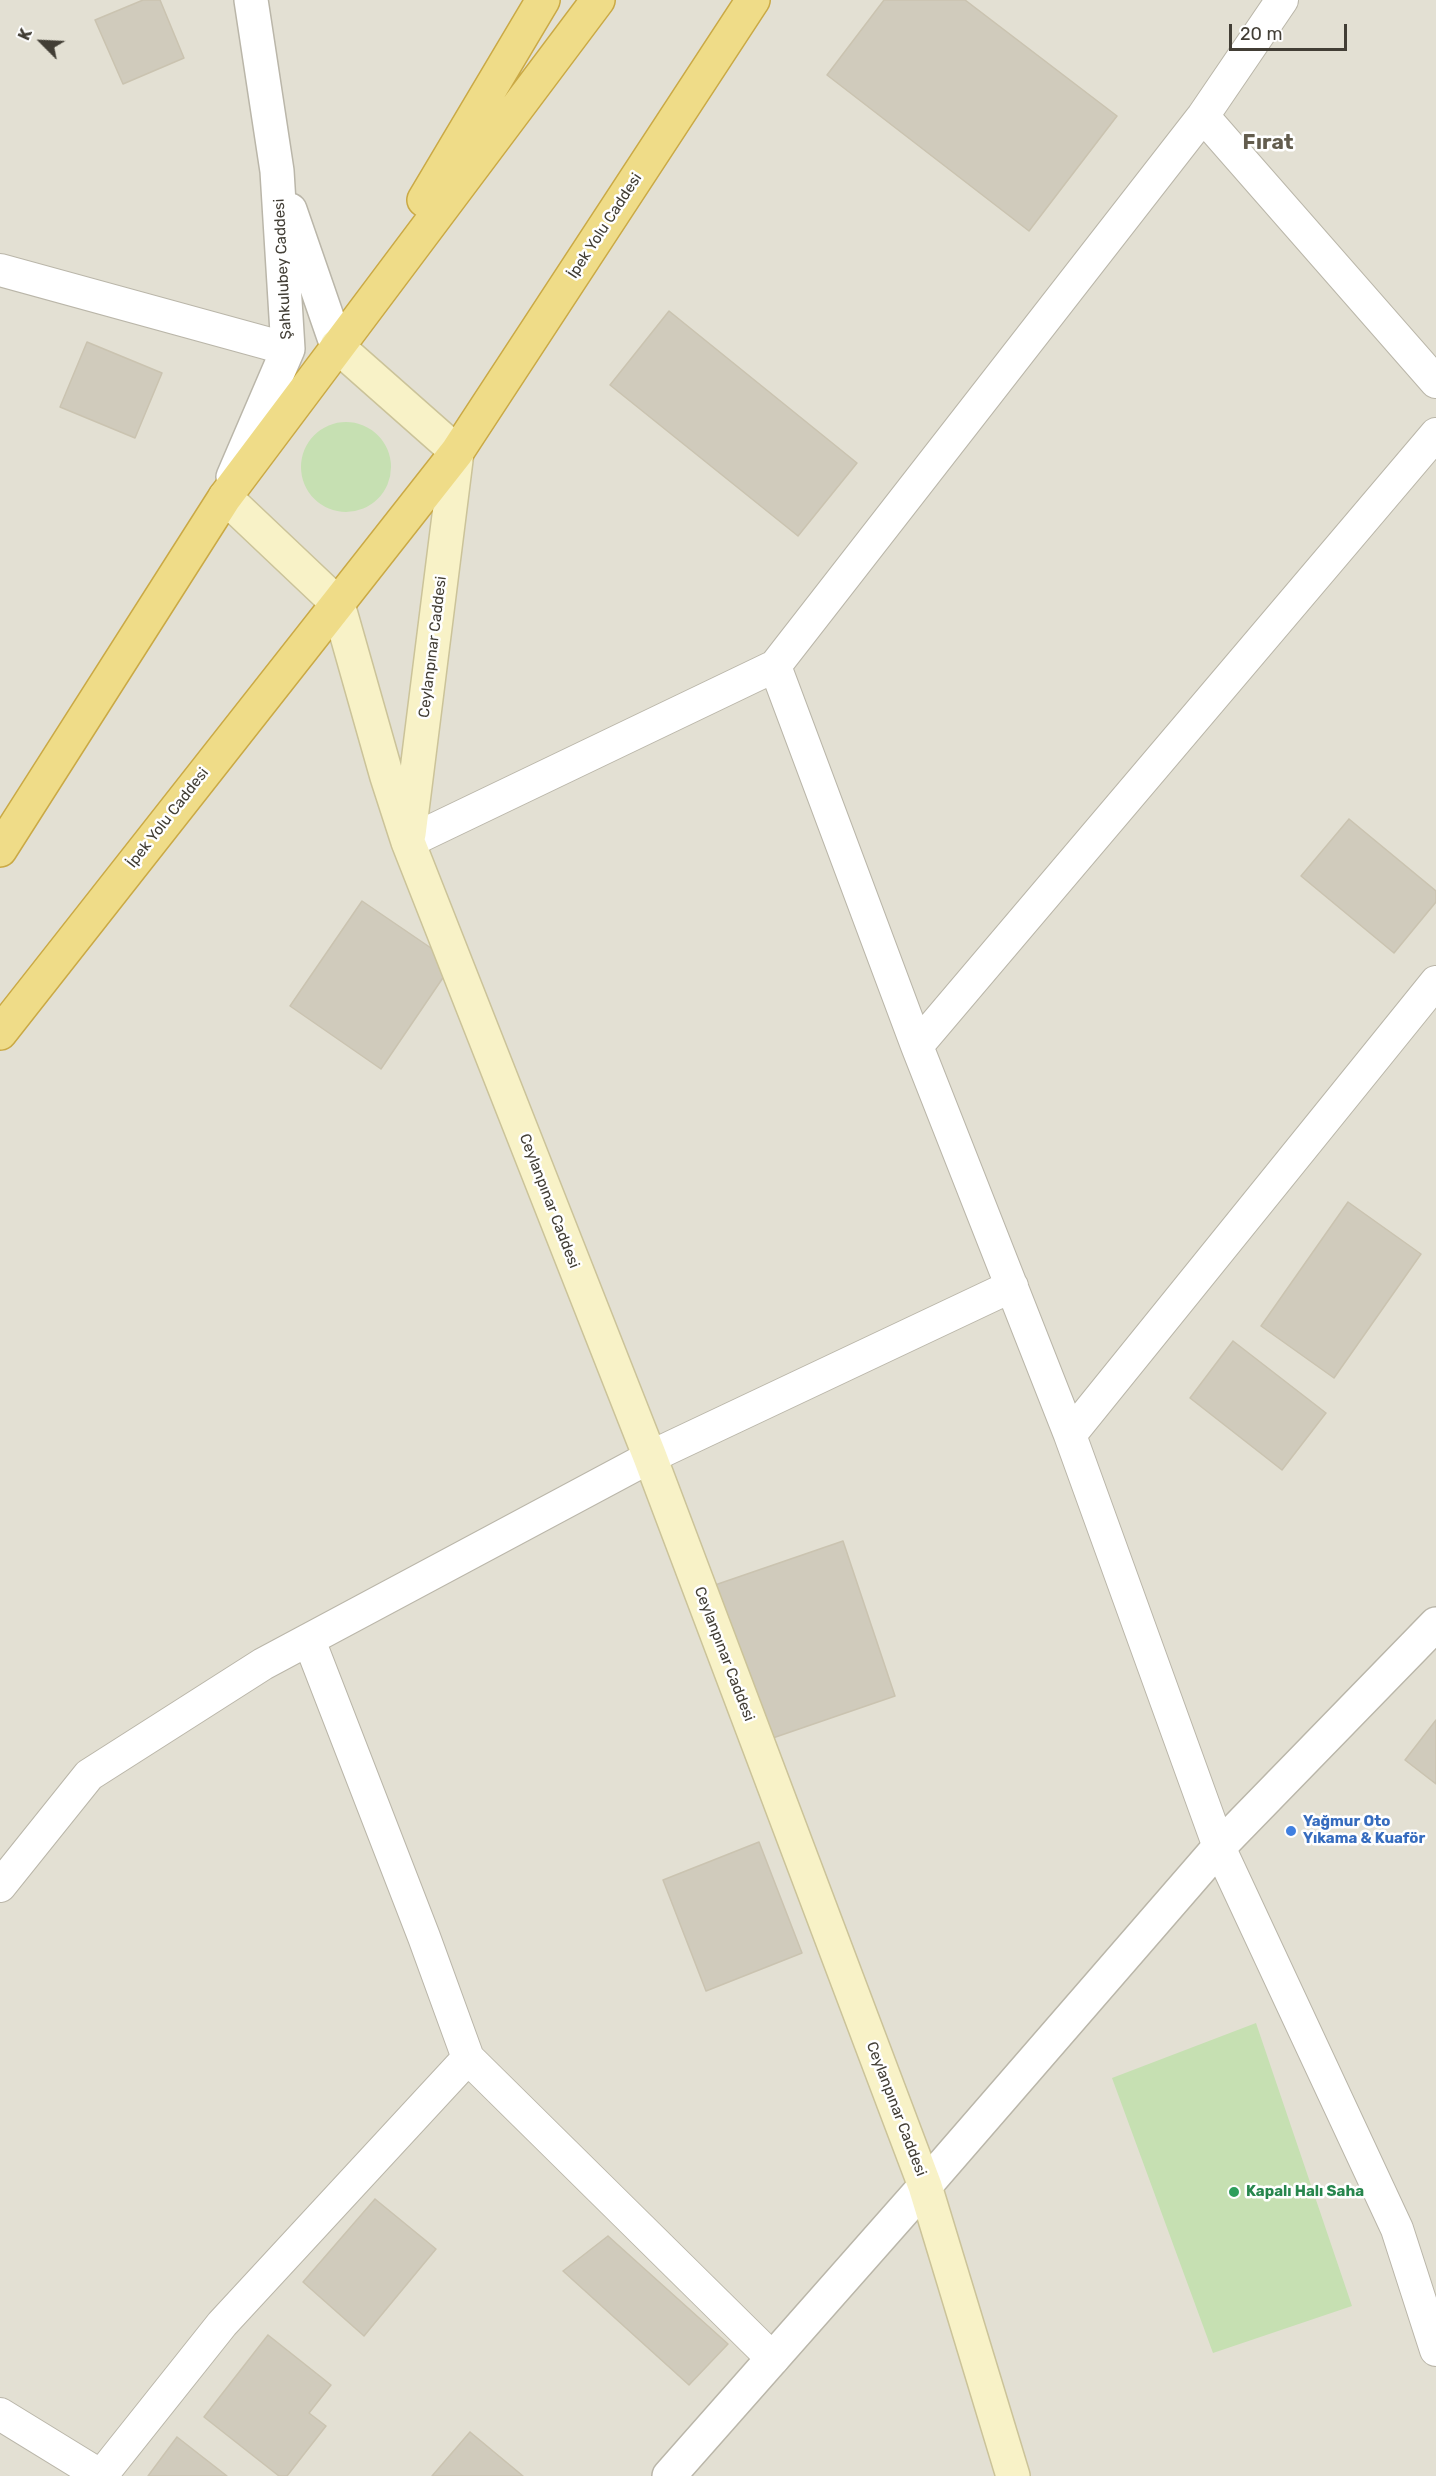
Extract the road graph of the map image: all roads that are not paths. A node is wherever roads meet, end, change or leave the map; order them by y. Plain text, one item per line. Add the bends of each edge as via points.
1 (251, 0) edge
2 (543, 0) edge
3 (598, 0) edge
4 (753, 0) edge
5 (1282, 0) edge
6 (1203, 116) junction
7 (277, 171) junction
8 (0, 270) edge
9 (337, 346) junction
10 (288, 349) junction
11 (1436, 382) edge
12 (1436, 434) edge
13 (458, 452) junction
14 (225, 497) junction
15 (338, 604) junction
16 (775, 666) junction
17 (408, 842) junction
18 (0, 850) edge
19 (1436, 982) edge
20 (0, 1033) edge
21 (917, 1046) junction
22 (1012, 1286) junction
23 (1070, 1435) junction
24 (650, 1457) junction
25 (1436, 1624) edge
26 (309, 1640) junction
27 (1219, 1847) junction
28 (0, 1886) edge
29 (468, 2058) junction
30 (926, 2186) junction
31 (1436, 2350) edge
32 (773, 2359) junction
33 (0, 2414) edge
34 (101, 2476) edge
35 (669, 2476) edge
36 (1013, 2476) edge

1 - 7 street, Şahkulubey Caddesi
2 - 9 highway
3 - 9 highway
4 - 13 highway, İpek Yolu Caddesi
5 - 6 street
6 - 11 street
6 - 16 street
7 - 9 street, Şahkulubey Caddesi
7 - 10 street, Şahkulubey Caddesi
8 - 10 street
9 - 13 main road
9 - 14 highway
10 - 14 street, Şahkulubey Caddesi
12 - 21 street
13 - 15 highway, İpek Yolu Caddesi
13 - 17 main road, Ceylanpınar Caddesi
14 - 15 main road
14 - 18 highway
15 - 17 main road, Ceylanpınar Caddesi
15 - 20 highway, İpek Yolu Caddesi
16 - 17 street
16 - 21 street
17 - 24 main road, Ceylanpınar Caddesi
19 - 23 street
21 - 22 street
22 - 23 street
22 - 24 street
23 - 27 street
24 - 26 street
24 - 30 main road, Ceylanpınar Caddesi
25 - 27 street
26 - 28 street via 263,1664 89,1775
26 - 29 street
27 - 30 street
27 - 31 street via 1397,2229
29 - 32 street
29 - 34 street via 222,2324
30 - 32 street
30 - 36 main road, Ceylanpınar Caddesi
32 - 35 street
33 - 34 street

